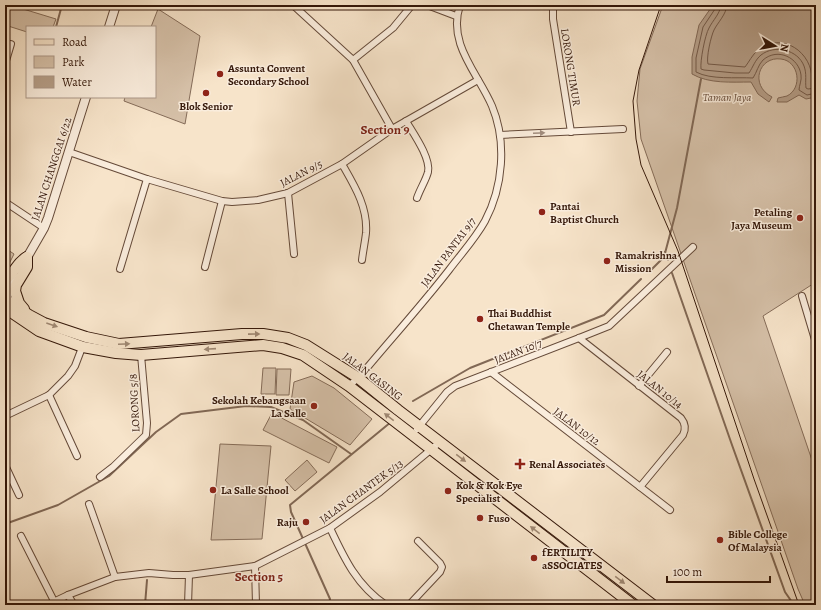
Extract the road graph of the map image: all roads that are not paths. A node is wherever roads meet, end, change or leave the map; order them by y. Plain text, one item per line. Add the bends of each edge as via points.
1 (116, 5) edge
2 (293, 5) edge
3 (412, 5) edge
4 (427, 5) edge
5 (460, 5) edge
6 (555, 5) edge
7 (456, 16) junction
8 (109, 26) edge
9 (11, 44) dead end
10 (353, 60) junction
11 (5, 64) edge
12 (478, 80) junction
13 (86, 98) edge
14 (406, 121) junction
15 (392, 129) junction
16 (623, 129) dead end
17 (571, 132) junction
18 (500, 135) junction
19 (69, 152) junction
20 (342, 164) junction
21 (147, 180) junction
22 (288, 193) junction
23 (416, 198) dead end
24 (222, 201) junction
25 (5, 202) edge
26 (44, 228) junction
27 (693, 247) dead end
28 (294, 254) dead end
29 (27, 257) junction
30 (362, 260) dead end
31 (206, 267) dead end
32 (120, 269) dead end
33 (5, 280) edge
34 (802, 296) dead end
35 (6, 305) edge
36 (29, 315) junction
37 (86, 337) junction
38 (579, 338) junction
39 (816, 343) edge
40 (83, 347) junction
41 (667, 352) dead end
42 (141, 355) junction
43 (491, 372) junction
44 (357, 377) junction
45 (350, 386) junction
46 (639, 386) junction
47 (49, 395) junction
48 (5, 416) edge
49 (420, 426) junction
50 (412, 435) junction
51 (440, 442) junction
52 (431, 450) junction
53 (77, 456) dead end
54 (5, 465) edge
55 (100, 477) dead end
56 (640, 486) junction
57 (19, 495) dead end
58 (90, 504) dead end
59 (670, 510) dead end
60 (330, 528) junction
61 (21, 536) dead end
62 (418, 541) dead end
63 (255, 566) junction
64 (189, 575) junction
65 (115, 577) junction
66 (68, 594) junction
67 (54, 601) junction
68 (47, 605) edge
69 (74, 605) edge
70 (188, 605) edge
71 (256, 605) edge
72 (386, 605) edge
73 (409, 605) edge
74 (633, 605) edge
75 (654, 605) edge

1 - 8 street
2 - 10 street
3 - 10 street via 393,28
4 - 7 street
5 - 7 street, JALAN PANTAI 9/7
6 - 17 street, LORONG TIMUR via 554,19
7 - 12 street, JALAN PANTAI 9/7 via 459,39
9 - 11 street
10 - 15 street
12 - 14 street, JALAN 9/5
12 - 18 street, JALAN PANTAI 9/7 via 492,106
13 - 19 street, JALAN CHANGGAI 6/22
14 - 15 street, JALAN 9/5
14 - 23 street via 428,164
15 - 20 street, JALAN 9/5
16 - 17 street
18 -> 17 street
18 - 44 street, JALAN PANTAI 9/7 via 501,166 495,194 484,221 431,292
19 - 21 street, JALAN 9/5
19 - 26 street, JALAN CHANGGAI 6/22
20 - 22 street, JALAN 9/5
20 - 30 street via 357,190 364,211 366,231
21 - 24 street, JALAN 9/5
21 - 32 street
22 - 24 street, JALAN 9/5 via 258,200
22 - 28 street
24 - 31 street
25 - 26 street
26 - 29 street, JALAN CHANGGAI 6/22
27 - 38 street, JALAN 10/7 via 609,326
29 - 33 main road via 20,261
29 - 35 street, JALAN CHANGGAI 6/22 via 13,281
29 - 36 main road via 27,267 15,291 19,303
34 - 39 street
35 - 36 main road, JALAN GASING
35 - 40 main road, JALAN GASING via 39,331
36 -> 37 main road, JALAN GASING via 44,323
37 - 40 street
37 -> 44 main road, JALAN GASING via 118,344 263,334 288,338 306,345
38 - 43 street, JALAN 10/7
38 - 46 street, JALAN 10/14
40 - 42 main road, JALAN GASING
40 - 47 street via 68,376
41 - 46 street
45 -> 42 main road, JALAN GASING via 303,355 263,345
42 - 55 street, LORONG 5/8 via 146,435
43 - 49 street, JALAN 10/7 via 455,386 447,392
43 - 56 street, JALAN 10/12
44 - 45 street, JALAN PANTAI 9/7
44 - 49 main road, JALAN GASING
50 -> 45 main road, JALAN GASING
46 - 56 street, JALAN 10/14 via 681,418 685,427 683,434
47 - 48 street
47 - 53 street
49 - 50 street, JALAN 10/7
49 - 51 main road, JALAN GASING
50 - 52 main road, JALAN GASING
51 - 52 street, JALAN CHANTEK 5/13
51 -> 75 main road, JALAN GASING
52 - 60 street, JALAN CHANTEK 5/13 via 380,492
74 -> 52 main road, JALAN GASING
54 - 57 street
56 - 59 street, JALAN 10/12
58 - 65 street
60 - 63 street, JALAN CHANTEK 5/13
60 - 72 street via 355,576 374,597
61 - 67 street
62 - 73 street via 440,562 442,568
63 - 64 street, JALAN CHANTEK 5/13
63 - 71 street
64 - 65 street, JALAN CHANTEK 5/13 via 149,573
64 - 70 street
65 - 66 street, JALAN CHANTEK 5/13
66 - 67 street, JALAN CHANTEK 5/13
66 - 69 street
67 - 68 street, JALAN CHANTEK 5/13

